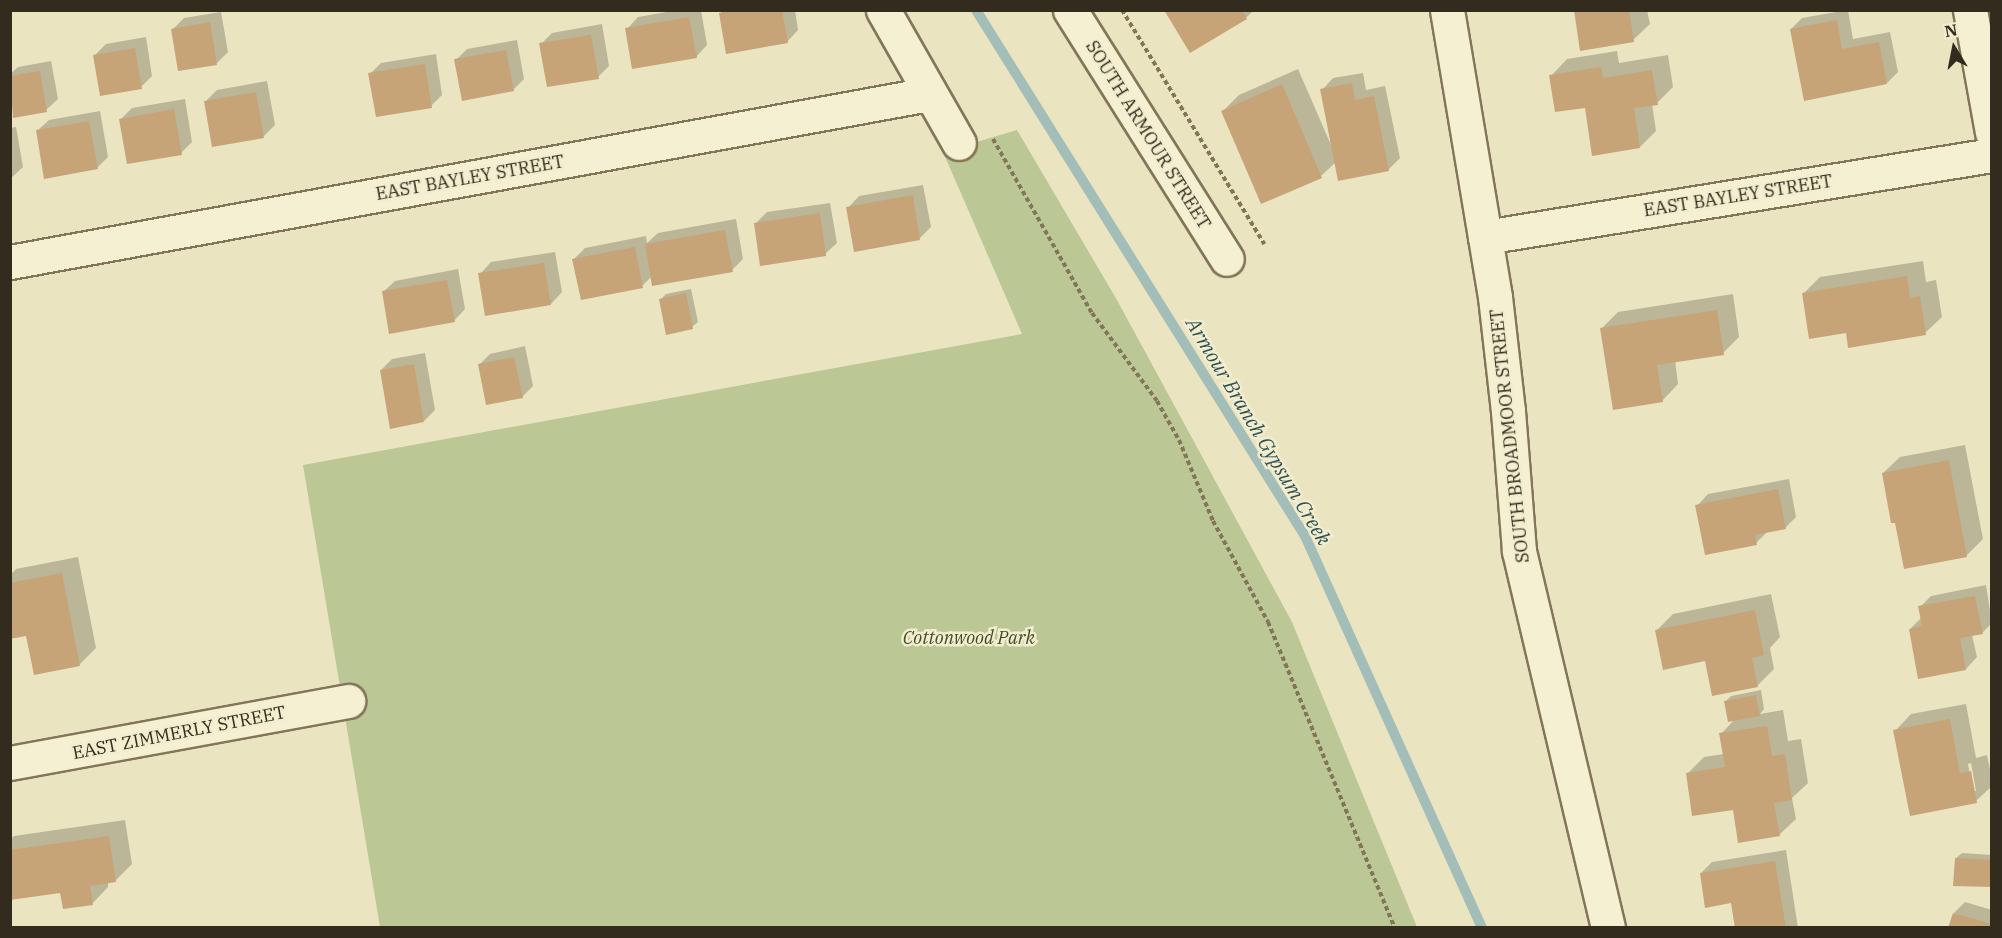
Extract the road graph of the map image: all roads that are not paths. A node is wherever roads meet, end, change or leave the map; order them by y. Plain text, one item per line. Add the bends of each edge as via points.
1 (882, 10) edge
2 (1070, 10) edge
3 (1447, 10) edge
4 (1970, 10) edge
5 (929, 94) junction
6 (1992, 132) edge
7 (959, 143) road end
8 (1992, 155) edge
9 (1485, 237) junction
10 (1227, 259) dead end
11 (10, 262) edge
12 (348, 701) dead end
13 (10, 763) edge
14 (1608, 927) edge

1 - 5 street
2 - 10 street, SOUTH ARMOUR STREET
3 - 9 street, SOUTH BROADMOOR STREET
4 - 6 street
5 - 7 street
5 - 11 street, EAST BAYLEY STREET
8 - 9 street, EAST BAYLEY STREET
9 - 14 street, SOUTH BROADMOOR STREET via 1508,411 1519,551
12 - 13 street, EAST ZIMMERLY STREET

